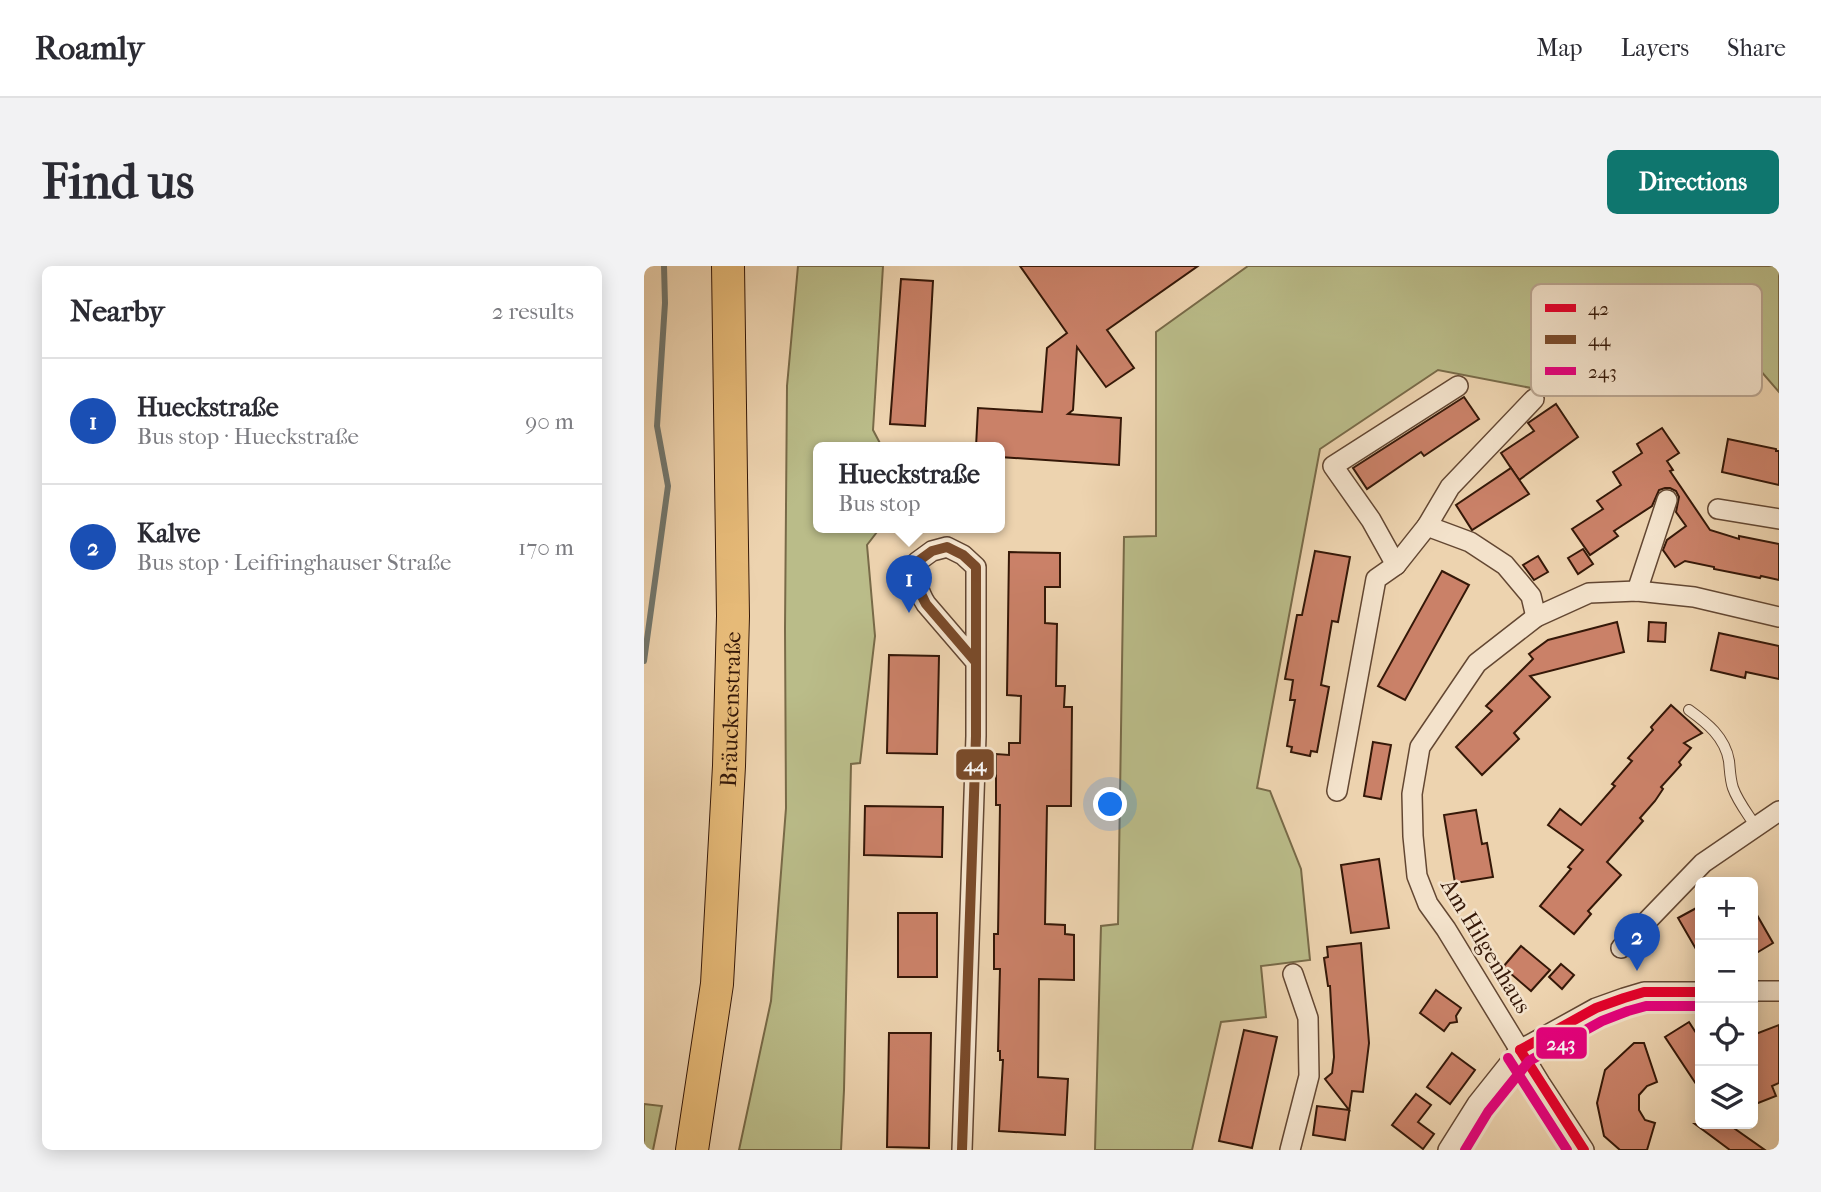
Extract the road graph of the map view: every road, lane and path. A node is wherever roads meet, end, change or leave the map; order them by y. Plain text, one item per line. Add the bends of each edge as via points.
1 (728, 266) edge
2 (1458, 386) dead end
3 (1534, 399) dead end
4 (1667, 500) dead end
5 (1718, 509) dead end
6 (1779, 519) edge
7 (1427, 526) junction
8 (1396, 565) junction
9 (1637, 591) junction
10 (1536, 617) junction
11 (1779, 617) edge
12 (975, 661) junction
13 (1689, 710) dead end
14 (1337, 791) dead end
15 (1779, 811) edge
16 (1756, 827) junction
17 (1621, 948) dead end
18 (1293, 974) dead end
19 (1758, 991) edge
20 (1779, 991) edge
21 (1695, 992) edge
22 (1520, 1051) junction
23 (692, 1150) edge
24 (962, 1150) edge
25 (1290, 1150) edge
26 (1448, 1150) edge
27 (1584, 1150) edge

1 - 23 main road, Bräuckenstraße via 733,616 729,766 717,984
2 - 8 street via 1333,466
3 - 7 street via 1450,487
4 - 9 street
5 - 6 street
7 - 8 street
7 - 10 street via 1470,542 1505,565 1531,596
8 - 14 street via 1376,579
9 - 10 street, Am Hilgenhaus via 1589,593
9 - 11 street, Am Hilgenhaus via 1693,597
10 - 22 street, Am Hilgenhaus via 1477,663 1449,702 1420,747 1412,794 1417,876 1428,904
12 - 12 street via 976,567 947,547 932,551 917,562 920,595
12 - 24 street
13 - 16 lane via 1708,723 1721,740 1734,791
15 - 16 street
16 - 17 street via 1703,863
18 - 25 street via 1308,1018 1309,1076
19 - 20 street
21 - 22 street via 1644,992 1624,998 1596,1008
22 - 26 street via 1477,1104
22 - 27 street, Am Hilgenhaus

